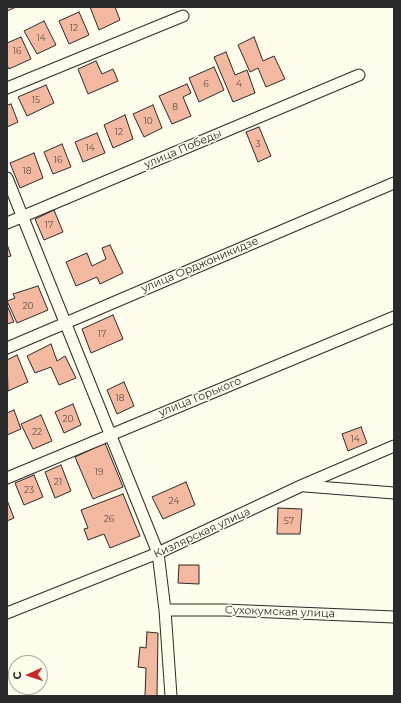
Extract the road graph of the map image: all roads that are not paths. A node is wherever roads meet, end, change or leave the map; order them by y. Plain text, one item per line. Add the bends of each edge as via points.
1 (183, 16) dead end
2 (359, 75) dead end
3 (7, 88) edge
4 (7, 178) edge
5 (394, 183) edge
6 (23, 217) junction
7 (7, 223) edge
8 (394, 317) edge
9 (66, 323) junction
10 (7, 348) edge
11 (110, 434) junction
12 (394, 446) edge
13 (7, 478) edge
14 (303, 485) junction
15 (394, 494) edge
16 (158, 553) junction
17 (165, 610) junction
18 (7, 613) edge
19 (394, 618) edge
20 (171, 696) edge

1 - 3 street
2 - 6 street, улица Победы
4 - 6 street
5 - 9 street, улица Орджоникидзе
6 - 7 street, улица Победы
6 - 9 street
8 - 11 street, улица Горького
9 - 10 street, улица Орджоникидзе
9 - 11 street
11 - 13 street, улица Горького
11 - 16 street
12 - 14 street, Кизлярская улица
14 - 15 street
14 - 16 street, Кизлярская улица
16 - 17 street
16 - 18 street, Кизлярская улица
17 - 19 street, Сухокумская улица via 224,610
17 - 20 street

